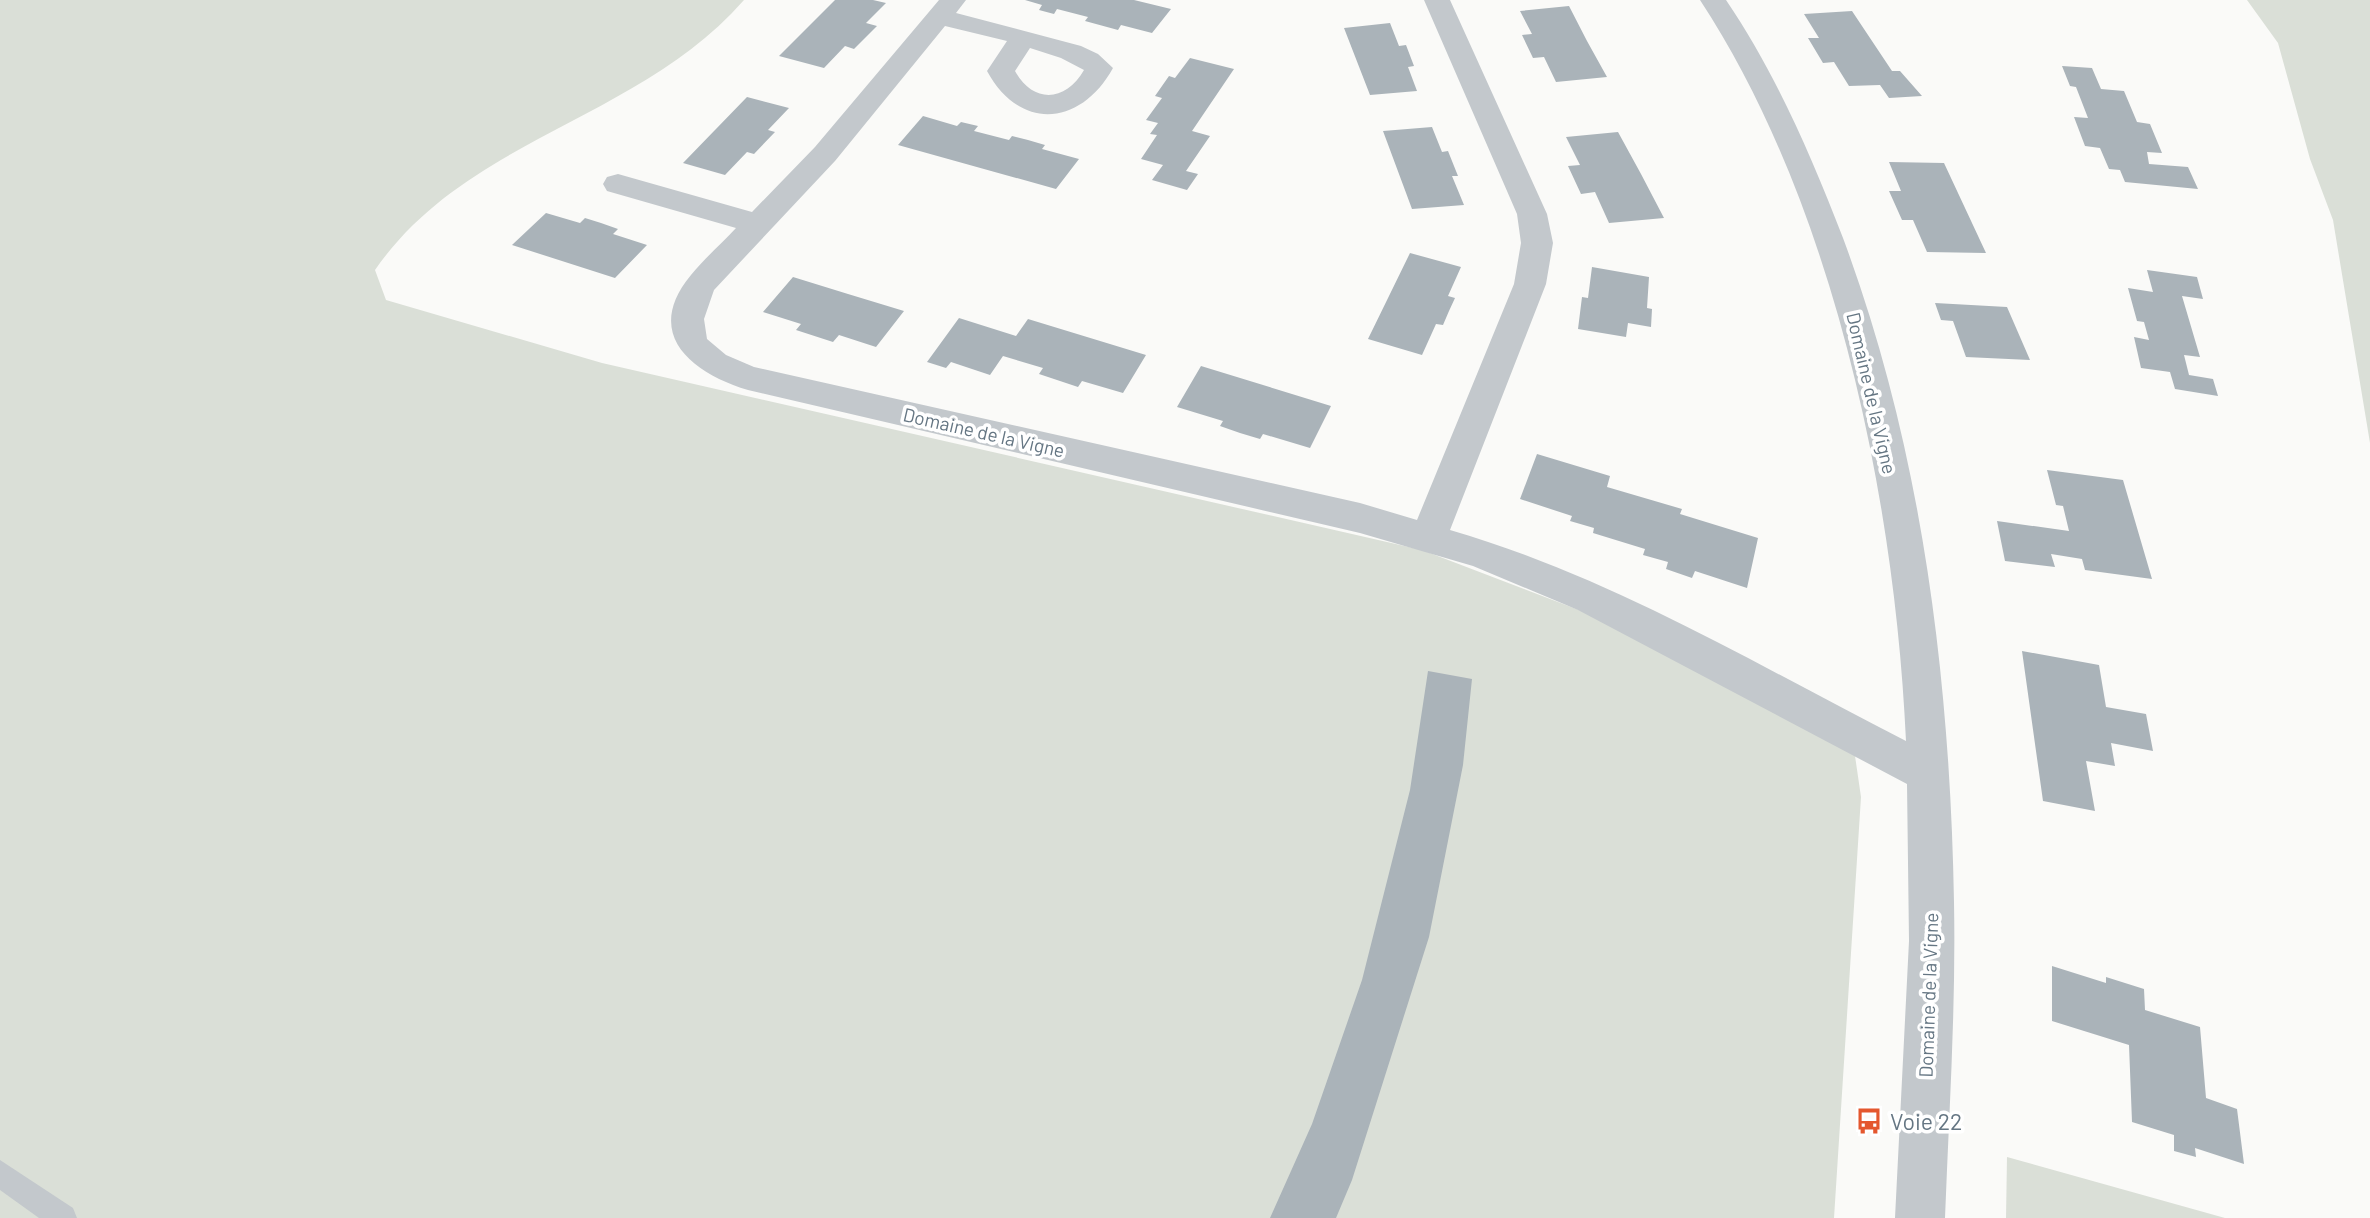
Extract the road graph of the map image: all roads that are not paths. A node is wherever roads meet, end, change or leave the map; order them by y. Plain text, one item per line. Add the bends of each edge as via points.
1 (1437, 0) edge
2 (1713, 0) edge
3 (946, 8) edge
4 (1022, 39) dead end
5 (618, 184) dead end
6 (758, 224) junction
7 (1429, 537) junction
8 (1927, 773) junction
9 (0, 1174) edge
10 (63, 1218) edge
11 (1920, 1218) edge

1 - 7 street via 1532,214 1537,243 1530,284 1509,342
2 - 8 street, Domaine de la Vigne via 1776,108 1830,242 1863,340 1913,591
3 - 4 street, Domaine de la Vigne
3 - 6 street, Domaine de la Vigne via 825,154
5 - 6 street
6 - 7 street, Domaine de la Vigne via 701,284 689,304 686,326 690,342 717,367
7 - 8 street, Domaine de la Vigne via 1580,593
8 - 11 street, Domaine de la Vigne via 1932,904
9 - 10 lane

